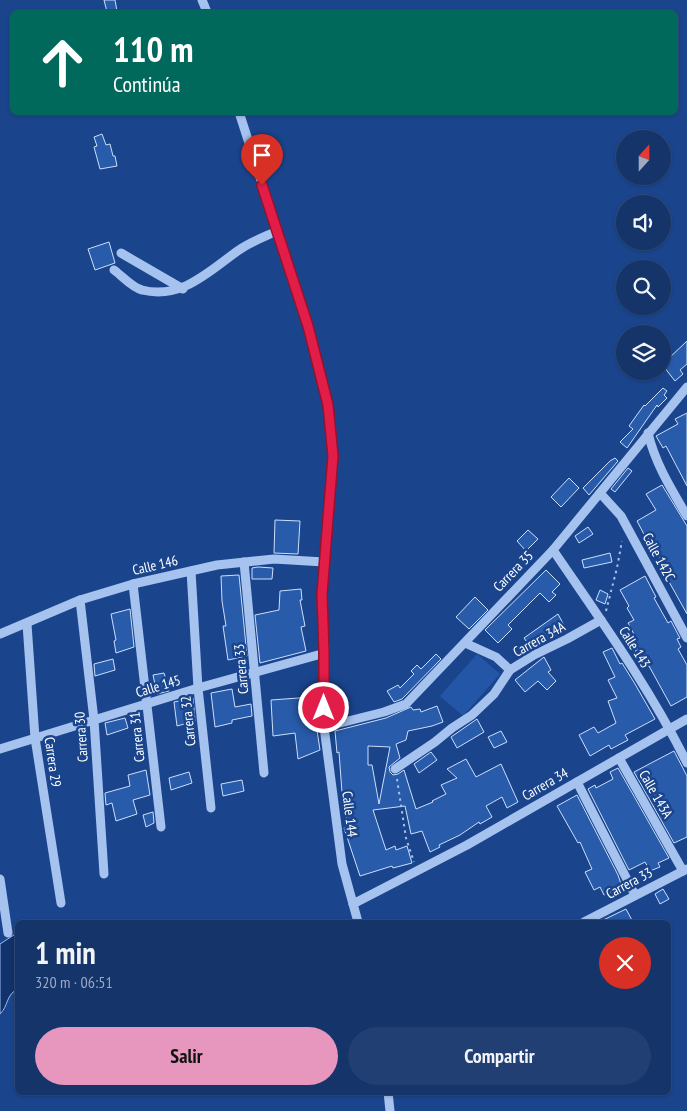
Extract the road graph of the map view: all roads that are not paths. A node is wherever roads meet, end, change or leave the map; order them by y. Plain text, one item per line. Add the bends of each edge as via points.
1 (241, 115) edge
2 (277, 231) junction
3 (121, 252) dead end
4 (114, 270) dead end
5 (183, 289) junction
6 (687, 387) edge
7 (648, 432) junction
8 (600, 494) junction
9 (687, 516) edge
10 (553, 550) junction
11 (244, 562) junction
12 (324, 562) junction
13 (191, 571) junction
14 (133, 584) junction
15 (80, 600) junction
16 (601, 620) junction
17 (27, 624) junction
18 (0, 634) edge
19 (687, 638) edge
20 (465, 643) junction
21 (324, 653) junction
22 (510, 670) junction
23 (255, 672) junction
24 (198, 688) junction
25 (148, 705) junction
26 (687, 719) edge
27 (94, 720) junction
28 (324, 727) junction
29 (670, 728) junction
30 (35, 738) junction
31 (0, 749) edge
32 (619, 758) junction
33 (687, 762) edge
34 (395, 769) road end
35 (264, 773) dead end
36 (577, 782) junction
37 (211, 808) dead end
38 (161, 828) dead end
39 (685, 870) edge
40 (104, 874) dead end
41 (0, 879) edge
42 (635, 895) junction
43 (61, 903) dead end
44 (353, 904) junction
45 (357, 920) edge
46 (588, 920) edge
47 (8, 934) dead end
48 (388, 1095) edge
49 (390, 1111) edge

1 - 2 street
2 - 5 street via 241,249
2 - 12 street via 308,326 328,405 333,456
3 - 5 street
4 - 5 street via 140,290
6 - 7 street, Carrera 35
7 - 8 street, Carrera 35
7 - 9 street via 660,470
8 - 10 street, Carrera 35
8 - 19 street, Calle 142C via 621,516
10 - 16 street, Calle 143
10 - 20 street, Carrera 35
11 - 12 street, Calle 146 via 274,559
11 - 13 street, Calle 146
11 - 23 street, Carrera 33
12 - 21 street
13 - 14 street, Calle 146
13 - 24 street, Carrera 32
14 - 15 street, Calle 146
14 - 25 street, Carrera 31
15 - 17 street, Calle 146
15 - 27 street, Carrera 30
16 - 22 street, Carrera 34A
16 - 29 street, Calle 143
17 - 18 street, Calle 146
17 - 30 street, Carrera 29
20 - 22 street via 496,657
20 - 28 street, Carrera 35 via 406,704
21 - 23 street, Calle 145
21 - 28 street
22 - 34 street, Carrera 34A via 494,694 472,715
23 - 24 street, Calle 145
23 - 35 street, Carrera 33
24 - 25 street, Calle 145
24 - 37 street, Carrera 32
25 - 27 street, Calle 145
25 - 38 street, Carrera 31
26 - 29 street, Carrera 34
27 - 30 street, Calle 145
27 - 40 street, Carrera 30
28 - 44 street, Calle 144 via 342,864
29 - 32 street, Carrera 34
29 - 33 street, Calle 143
30 - 31 street, Calle 145
30 - 43 street, Carrera 29
32 - 36 street, Carrera 34
32 - 39 street, Calle 143A
36 - 42 street
36 - 44 street, Carrera 34 via 467,845
39 - 42 street, Carrera 33
41 - 47 street
42 - 46 street, Carrera 33
44 - 45 street, Calle 144
48 - 49 street

